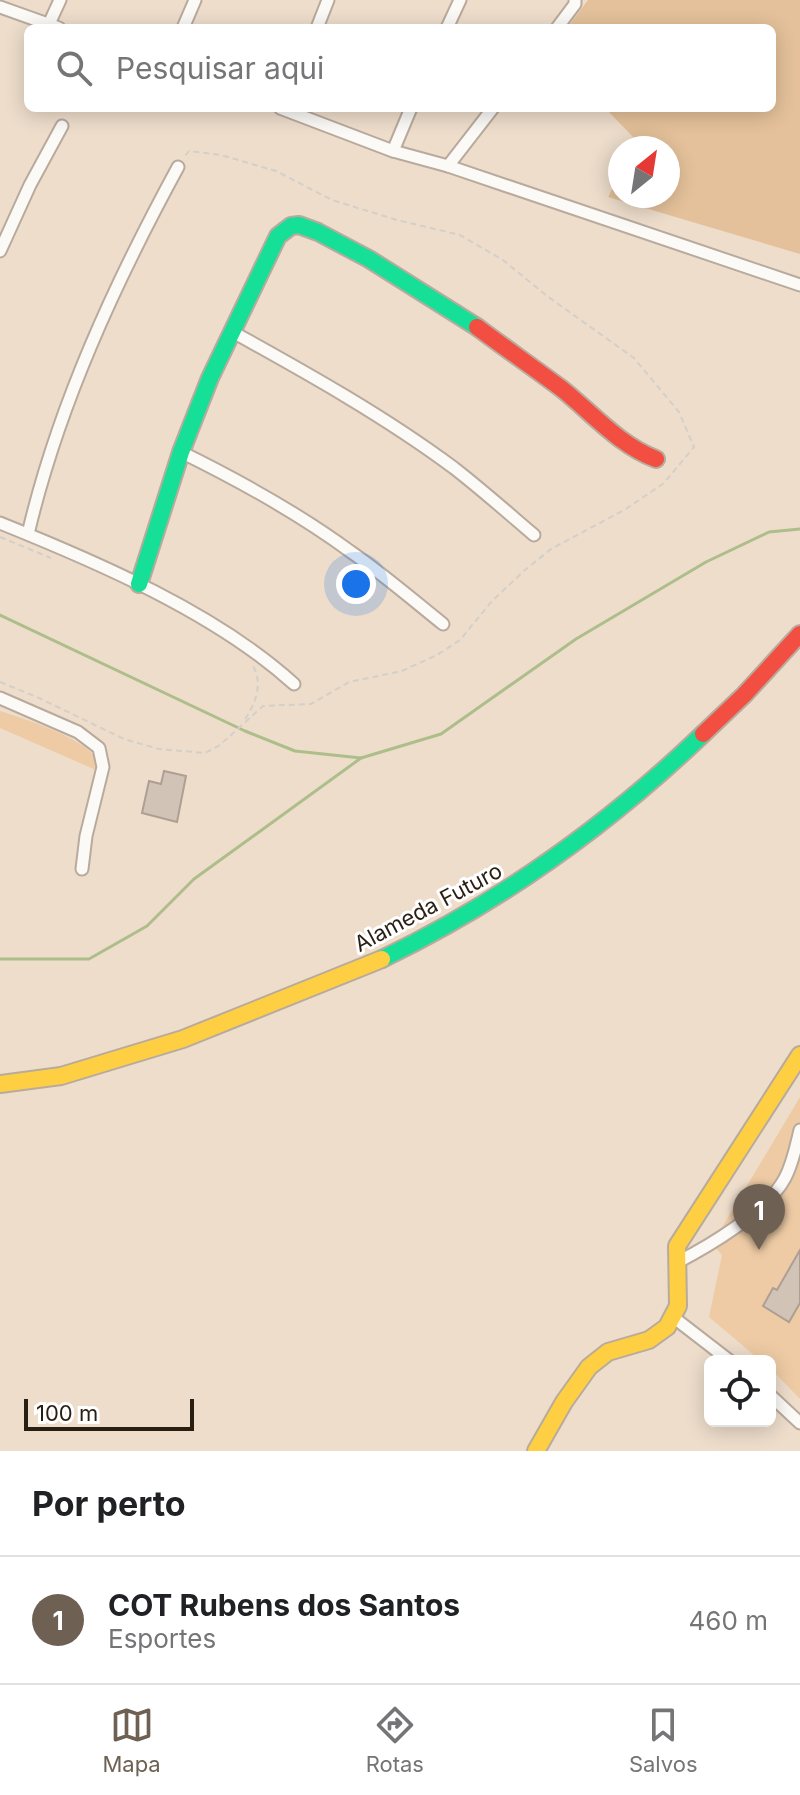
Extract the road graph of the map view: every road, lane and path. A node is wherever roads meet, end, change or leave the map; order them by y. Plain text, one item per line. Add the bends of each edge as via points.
1 (60, 0) edge
2 (195, 0) edge
3 (328, 0) edge
4 (460, 0) edge
5 (575, 0) edge
6 (0, 7) edge
7 (48, 24) edge
8 (54, 24) edge
9 (185, 24) edge
10 (319, 24) edge
11 (449, 24) edge
12 (560, 24) edge
13 (292, 112) edge
14 (409, 112) edge
15 (490, 112) edge
16 (62, 126) dead end
17 (393, 151) junction
18 (448, 166) junction
19 (178, 167) joint
20 (0, 251) edge
21 (800, 285) edge
22 (231, 331) junction
23 (181, 452) junction
24 (656, 459) dead end
25 (0, 523) edge
26 (28, 534) junction
27 (534, 535) dead end
28 (0, 537) edge
29 (62, 562) dead end
30 (139, 584) junction
31 (443, 624) dead end
32 (800, 634) edge
33 (247, 658) dead end
34 (0, 682) edge
35 (294, 684) dead end
36 (0, 698) edge
37 (242, 723) junction
38 (82, 869) dead end
39 (799, 1063) edge
40 (0, 1084) edge
41 (800, 1130) edge
42 (676, 1263) junction
43 (673, 1317) junction
44 (722, 1355) edge
45 (776, 1401) edge
46 (800, 1423) edge
47 (536, 1451) edge

1 - 8 street
2 - 9 street
3 - 10 street
4 - 11 street
5 - 12 street
6 - 7 street
13 - 17 street
14 - 17 street
15 - 18 street
16 - 20 street
17 - 18 street
18 - 21 street
19 - 26 street via 92,344
19 - 37 path via 189,151 221,155 276,171 332,200 460,235 503,260 634,358 679,412 694,447 664,483 542,556 492,601 460,640 437,655 402,671 349,682 311,704 263,706
22 - 23 street
22 - 24 street via 278,236 291,226 306,226 457,313 620,438
22 - 27 street via 407,435
23 - 30 street
23 - 31 street via 309,524
25 - 26 street
26 - 30 street
28 - 29 path
30 - 35 street via 243,645
32 - 40 street, Alameda Futuro via 650,785 520,883 385,958 277,1003 183,1039 61,1076
33 - 37 path via 256,669 257,693
34 - 37 path via 124,739 159,749 205,753
36 - 38 street via 78,732 99,748 103,767
39 - 42 street via 684,1234
41 - 42 street via 790,1166 776,1190 712,1244
42 - 43 street via 679,1301
43 - 44 street
43 - 47 street via 652,1339 592,1363
45 - 46 street

